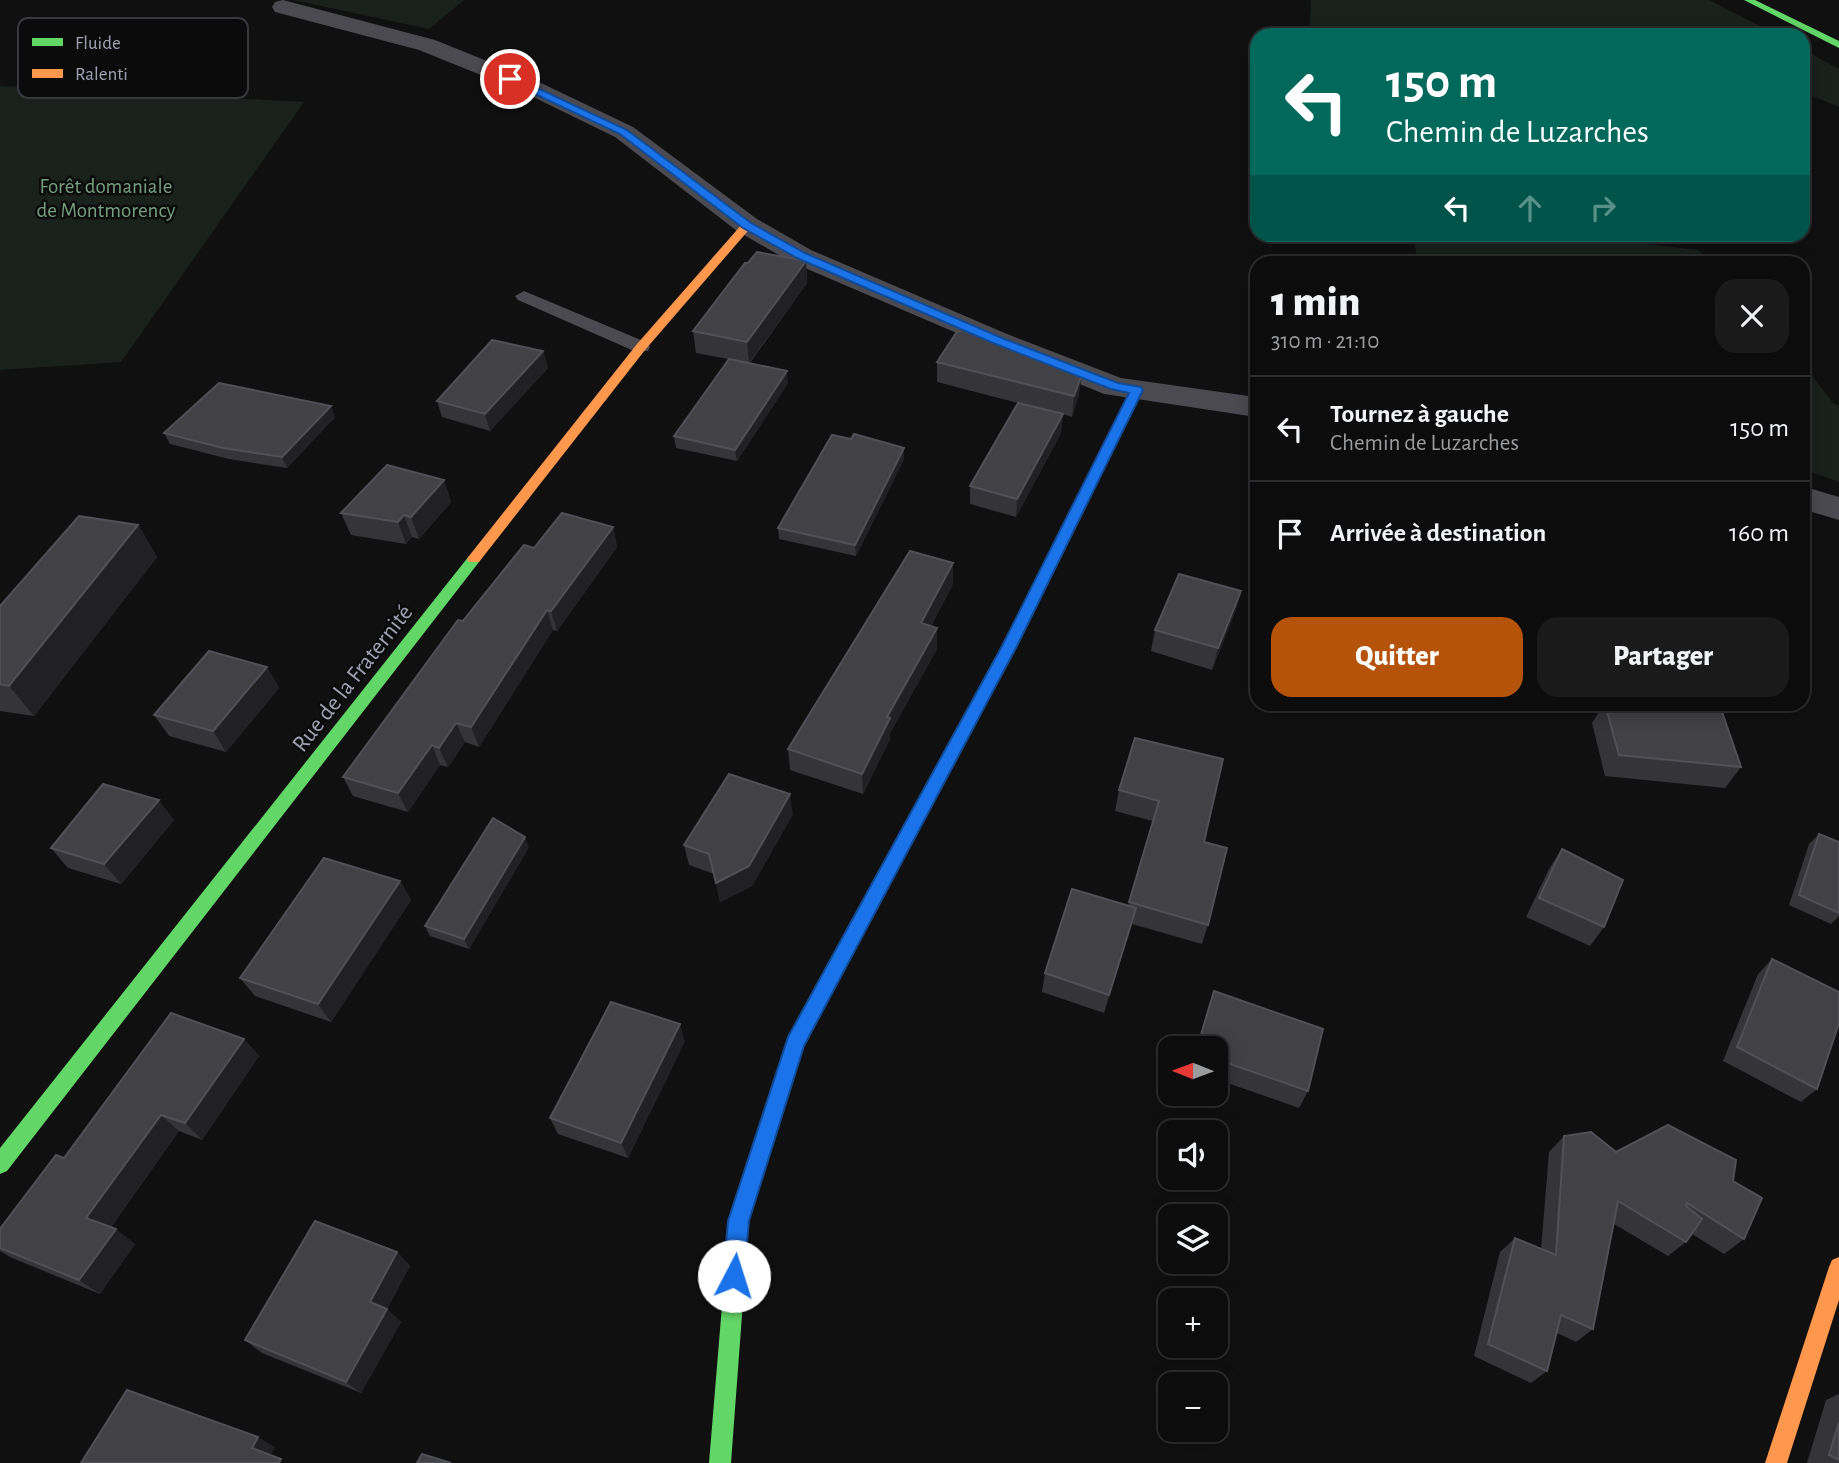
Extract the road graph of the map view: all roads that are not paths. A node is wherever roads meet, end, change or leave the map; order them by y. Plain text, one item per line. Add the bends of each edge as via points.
1 (1748, 0) edge
2 (283, 7) dead end
3 (1805, 28) edge
4 (1810, 31) edge
5 (1839, 45) edge
6 (747, 225) junction
7 (524, 296) dead end
8 (641, 347) junction
9 (1137, 390) junction
10 (1250, 406) edge
11 (1810, 500) edge
12 (1839, 509) edge
13 (0, 1164) edge
14 (1839, 1267) edge
15 (720, 1463) edge
16 (1776, 1463) edge

1 - 3 street
2 - 6 street via 427,45 531,88 624,132
4 - 5 street
6 - 8 street, Rue de la Fraternité
6 - 9 street via 801,256 997,341 1115,387
7 - 8 lane
8 - 13 street, Rue de la Fraternité
9 - 10 street
9 - 15 street via 1009,646 795,1043 739,1221
11 - 12 street
14 - 16 street

